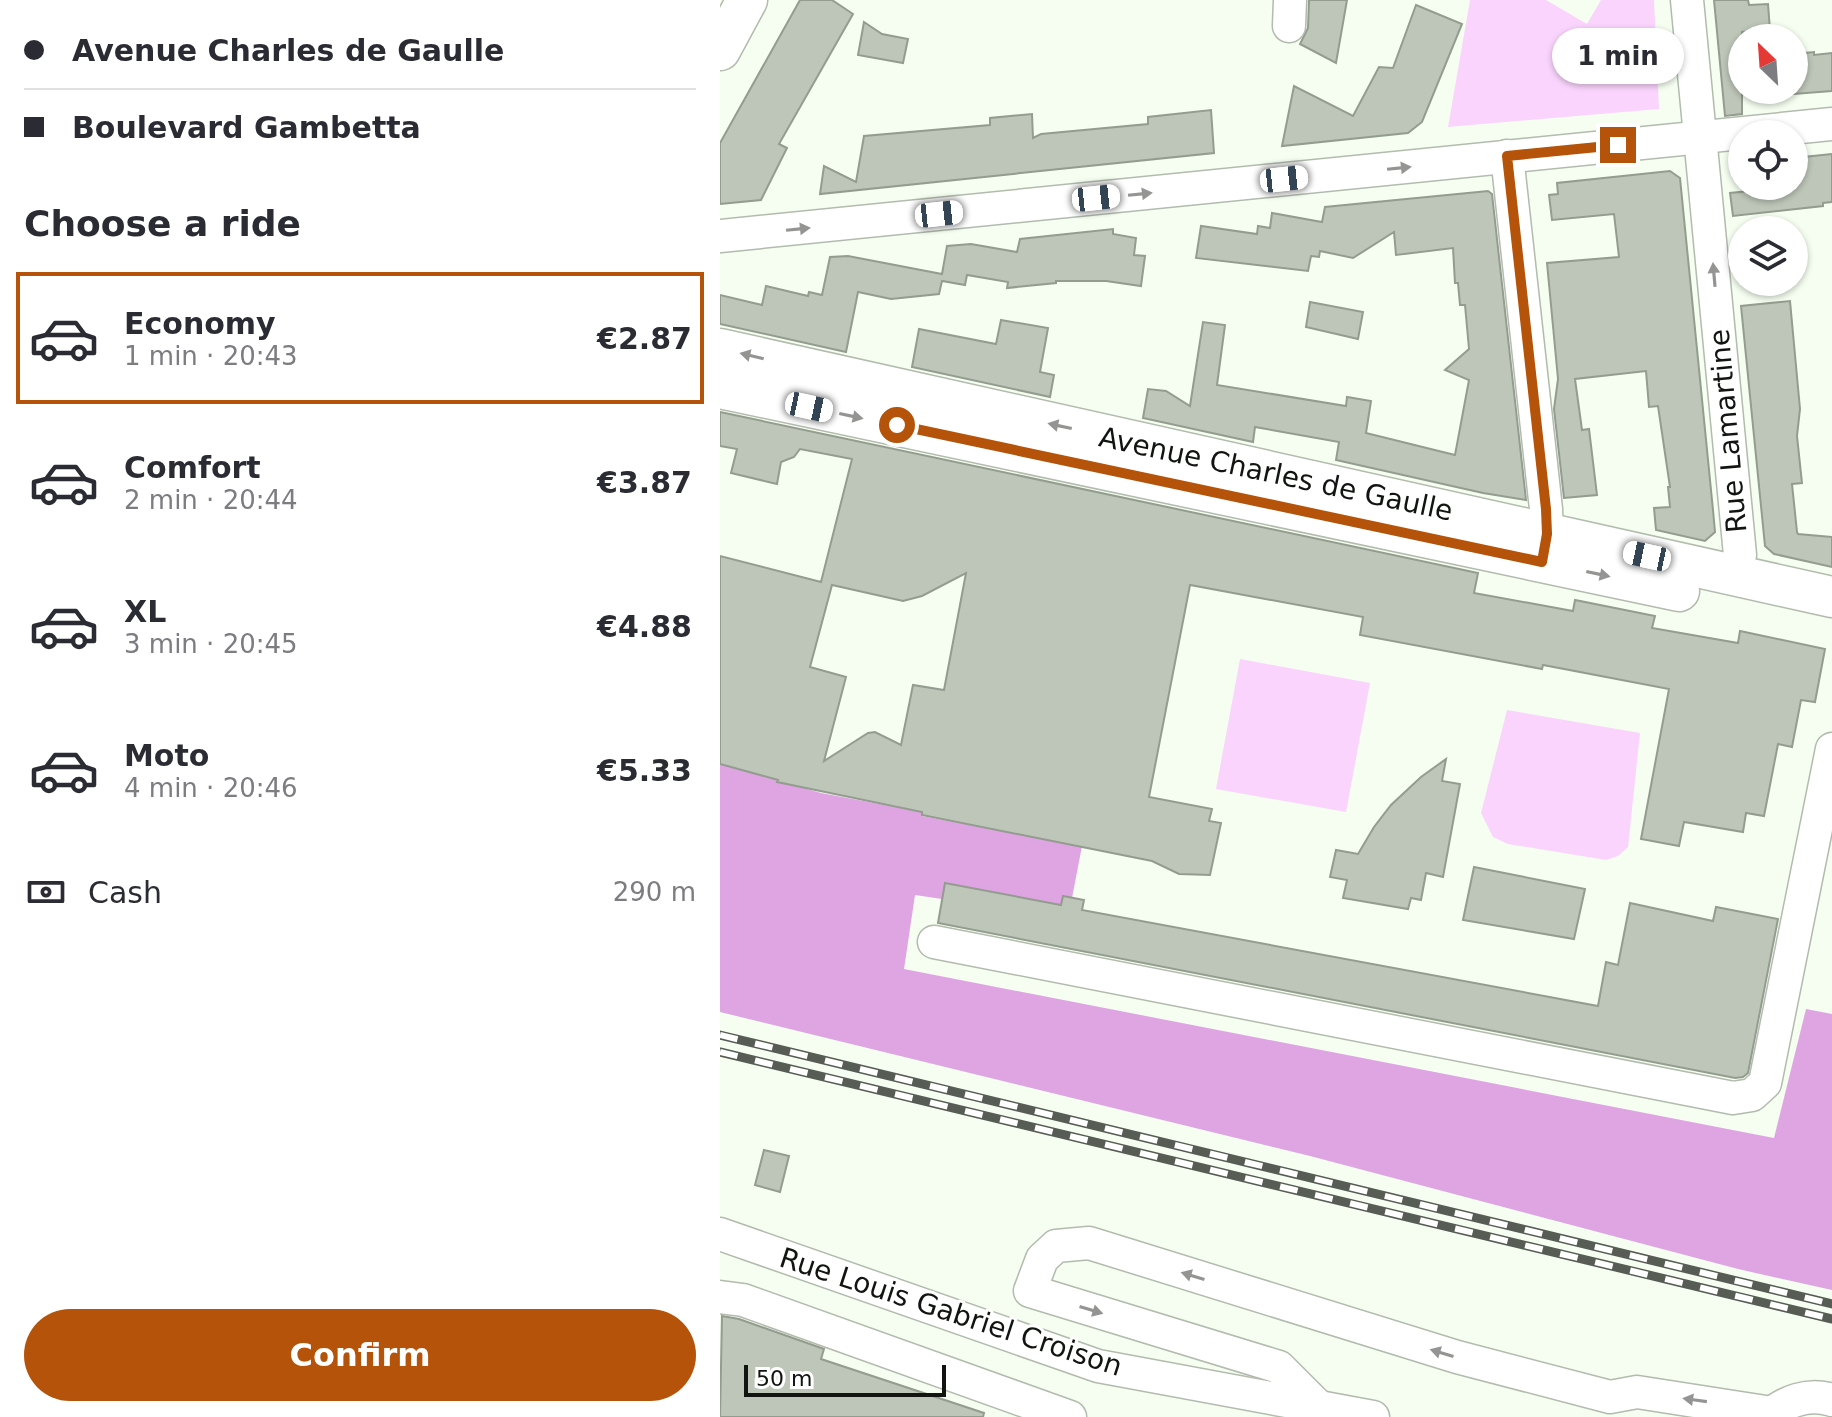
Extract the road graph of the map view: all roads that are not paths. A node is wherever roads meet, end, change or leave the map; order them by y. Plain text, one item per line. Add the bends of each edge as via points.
1 (747, 0) edge
2 (1687, 0) edge
3 (720, 50) edge
4 (1832, 124) edge
5 (1700, 137) junction
6 (1507, 156) junction
7 (720, 236) edge
8 (720, 349) edge
9 (720, 388) edge
10 (960, 421) junction
11 (1544, 548) junction
12 (1734, 575) junction
13 (1832, 597) edge
14 (1832, 623) edge
15 (1832, 749) edge
16 (934, 942) dead end
17 (720, 1234) edge
18 (1030, 1291) junction
19 (720, 1297) edge
20 (1016, 1338) junction
21 (1832, 1400) edge
22 (1319, 1407) junction
23 (1769, 1415) edge
24 (1070, 1417) edge
25 (1373, 1417) edge

1 - 3 main road
2 - 5 street, Rue Lamartine
4 - 5 street
5 - 6 street
12 -> 5 street, Rue Lamartine via 1740,555
7 -> 6 street
6 - 11 street
10 -> 8 main road, Avenue Charles de Gaulle
9 -> 10 main road, Avenue Charles de Gaulle
10 - 11 main road, Avenue Charles de Gaulle
11 - 12 main road, Avenue Charles de Gaulle
11 -> 14 main road, Avenue Charles de Gaulle
12 - 13 main road, Avenue Charles de Gaulle
15 - 16 street via 1765,1083 1752,1095 1733,1098
17 - 20 street, Rue Louis Gabriel Croison
18 - 20 street
18 -> 22 street via 1279,1367
23 -> 18 street via 1637,1392 1610,1397 1457,1357 1089,1243 1056,1246 1042,1259
19 - 24 street via 743,1300
20 - 22 street, Rue Louis Gabriel Croison via 1098,1366
21 - 23 street via 1802,1398
22 - 25 street, Rue Louis Gabriel Croison

